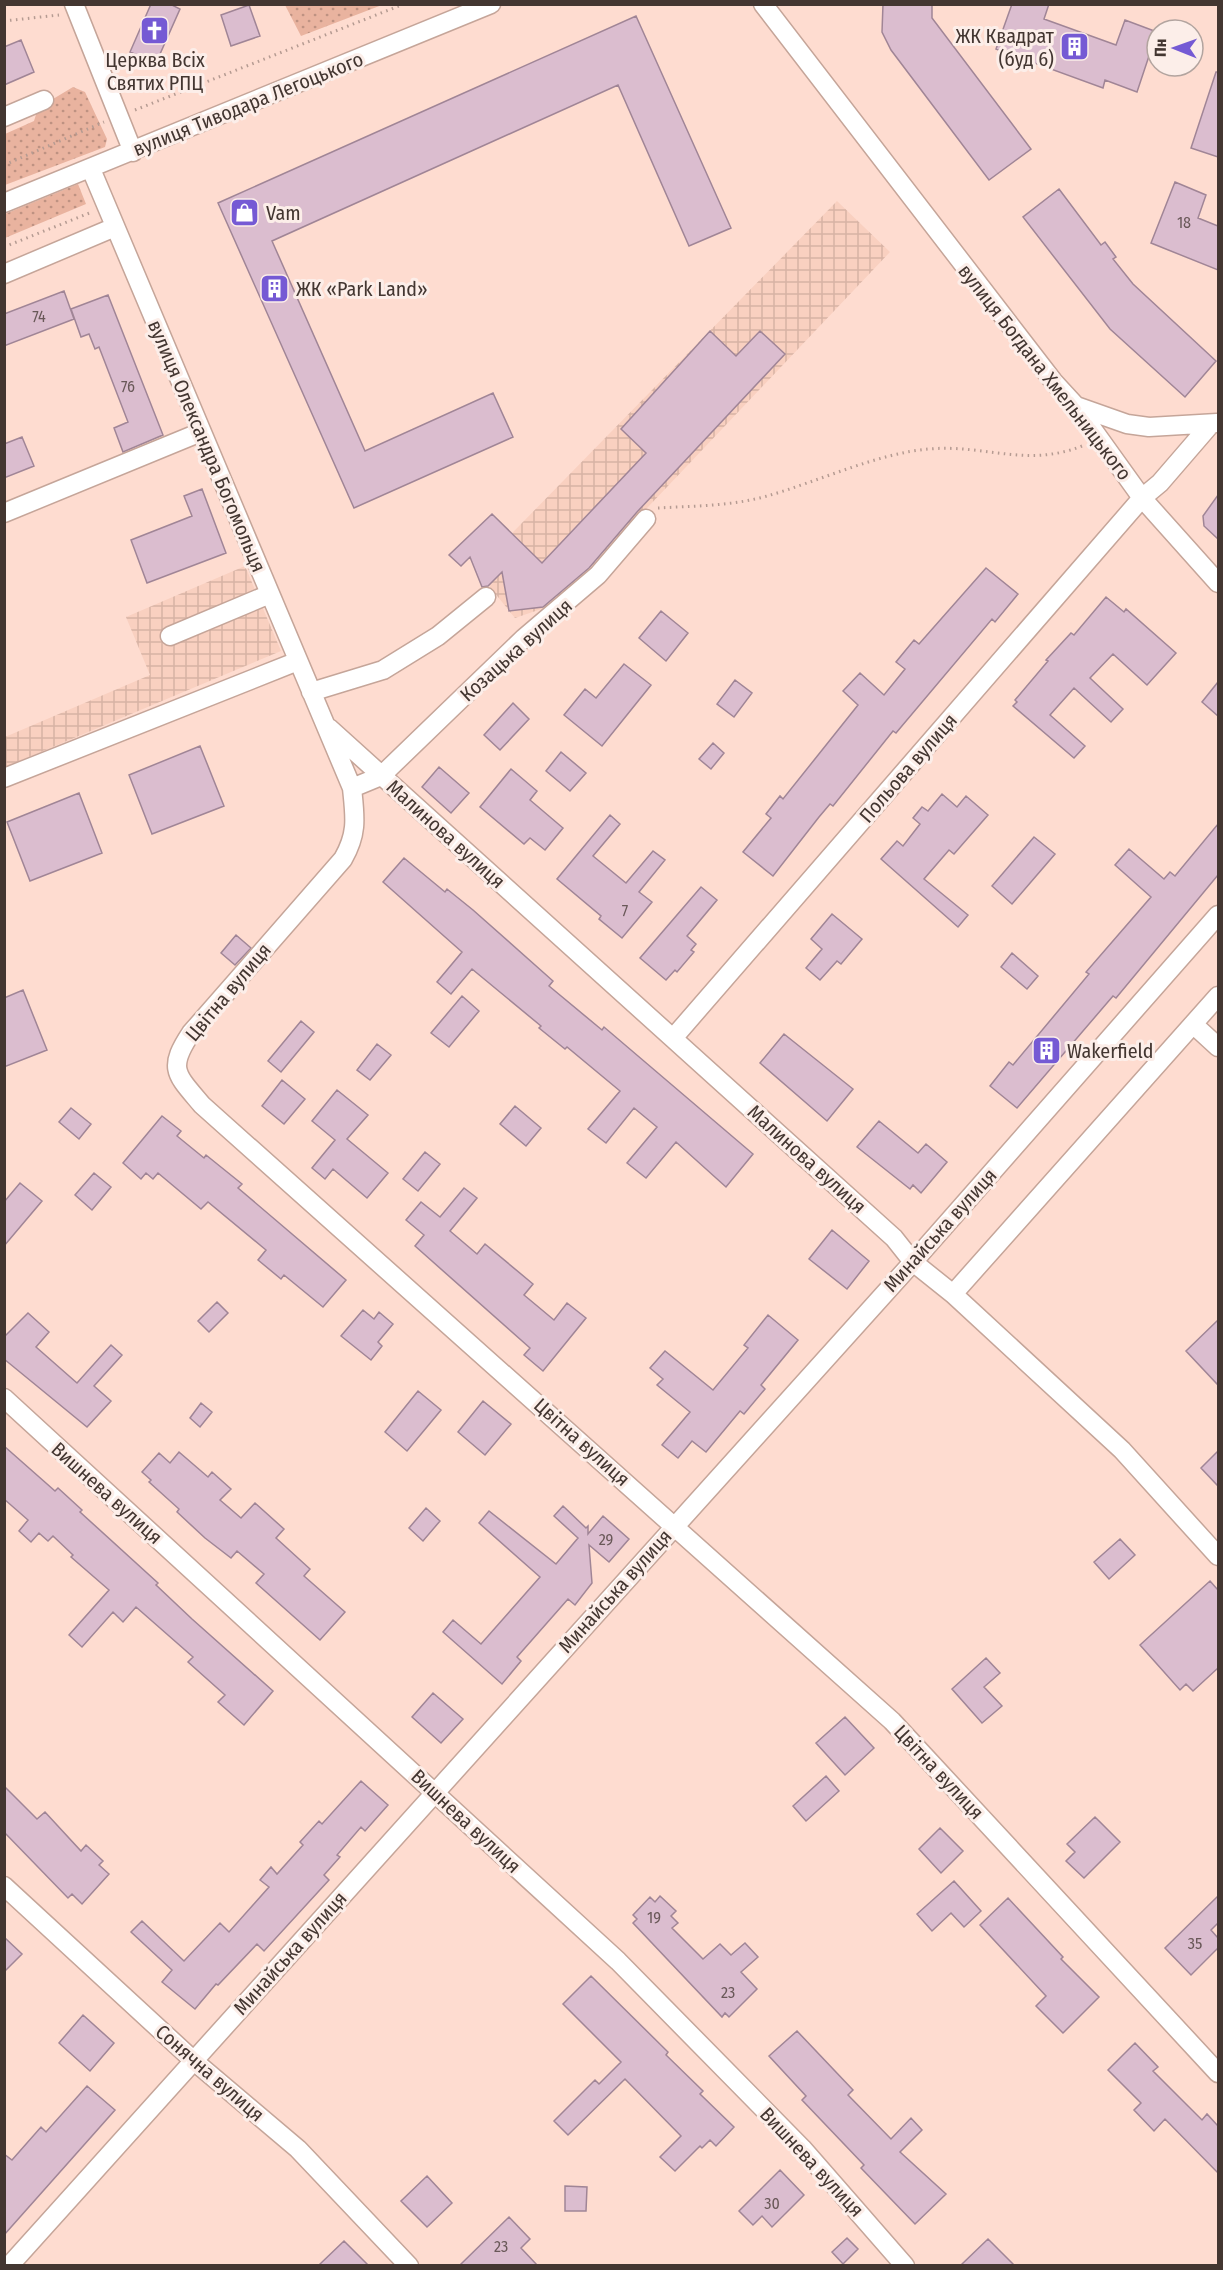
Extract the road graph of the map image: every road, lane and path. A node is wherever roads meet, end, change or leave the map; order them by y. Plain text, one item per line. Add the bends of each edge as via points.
1 (404, 4) edge
2 (491, 4) edge
3 (762, 4) edge
4 (69, 10) edge
5 (4, 21) edge
6 (44, 100) dead end
7 (119, 116) junction
8 (4, 117) edge
9 (133, 152) junction
10 (4, 165) edge
11 (91, 170) junction
12 (4, 203) edge
13 (106, 206) junction
14 (115, 227) junction
15 (4, 247) edge
16 (4, 274) edge
17 (1076, 406) junction
18 (1214, 424) edge
19 (201, 432) junction
20 (1098, 439) junction
21 (1142, 498) junction
22 (4, 513) edge
23 (646, 519) joint
24 (1218, 584) edge
25 (270, 594) junction
26 (486, 597) dead end
27 (170, 636) dead end
28 (298, 661) junction
29 (310, 692) junction
30 (323, 722) junction
31 (381, 776) junction
32 (4, 778) edge
33 (352, 788) junction
34 (1218, 915) edge
35 (1218, 996) edge
36 (1194, 1025) junction
37 (674, 1037) junction
38 (1218, 1047) edge
39 (913, 1262) junction
40 (953, 1294) junction
41 (4, 1398) edge
42 (674, 1524) junction
43 (1218, 1556) edge
44 (434, 1792) junction
45 (4, 1886) edge
46 (194, 2061) junction
47 (1218, 2073) edge
48 (9, 2265) edge
49 (409, 2265) edge
50 (905, 2265) edge

1 - 7 path
2 - 9 street, вулиця Тиводара Легоцького
3 - 17 street, вулиця Богдана Хмельницького
4 - 5 path
4 - 7 street
6 - 8 street
7 - 9 street
7 - 10 path
9 - 11 street, вулиця Тиводара Легоцького
11 - 12 street, вулиця Тиводара Легоцького
11 - 13 street, вулиця Олександра Богомольця
13 - 14 street, вулиця Олександра Богомольця
13 - 15 path
14 - 16 street
14 - 19 street, вулиця Олександра Богомольця
17 - 18 street via 1127,424 1149,427
17 - 20 street, вулиця Богдана Хмельницького
18 - 21 street, Польова вулиця
19 - 22 street
19 - 25 street, вулиця Олександра Богомольця
20 - 21 street, вулиця Богдана Хмельницького
20 - 23 path via 1060,455 928,449 764,497 655,509
21 - 24 street, вулиця Богдана Хмельницького
21 - 37 street, Польова вулиця
23 - 31 street, Козацька вулиця via 598,575 524,638
25 - 27 street
25 - 28 street, вулиця Олександра Богомольця
26 - 29 street via 438,636 384,670
28 - 29 street, вулиця Олександра Богомольця
28 - 32 street
29 - 30 street, вулиця Олександра Богомольця
30 - 31 street, Малинова вулиця
30 - 33 street, Цвітна вулиця
31 - 33 street
31 - 37 street, Малинова вулиця
33 - 42 street, Цвітна вулиця via 353,842 343,859 191,1033 178,1053 176,1066 181,1080 202,1104
34 - 39 street, Минайська вулиця
35 - 36 street
36 - 38 street
36 - 40 street
37 - 39 street, Малинова вулиця via 894,1238
39 - 40 street, Малинова вулиця
39 - 42 street, Минайська вулиця
40 - 43 street, Малинова вулиця via 1122,1450
41 - 44 street, Вишнева вулиця
42 - 44 street, Минайська вулиця
42 - 47 street, Цвітна вулиця via 892,1721
44 - 46 street, Минайська вулиця
44 - 50 street, Вишнева вулиця via 618,1961 802,2148
45 - 46 street, Сонячна вулиця
46 - 48 street, Минайська вулиця
46 - 49 street, Сонячна вулиця via 298,2149

